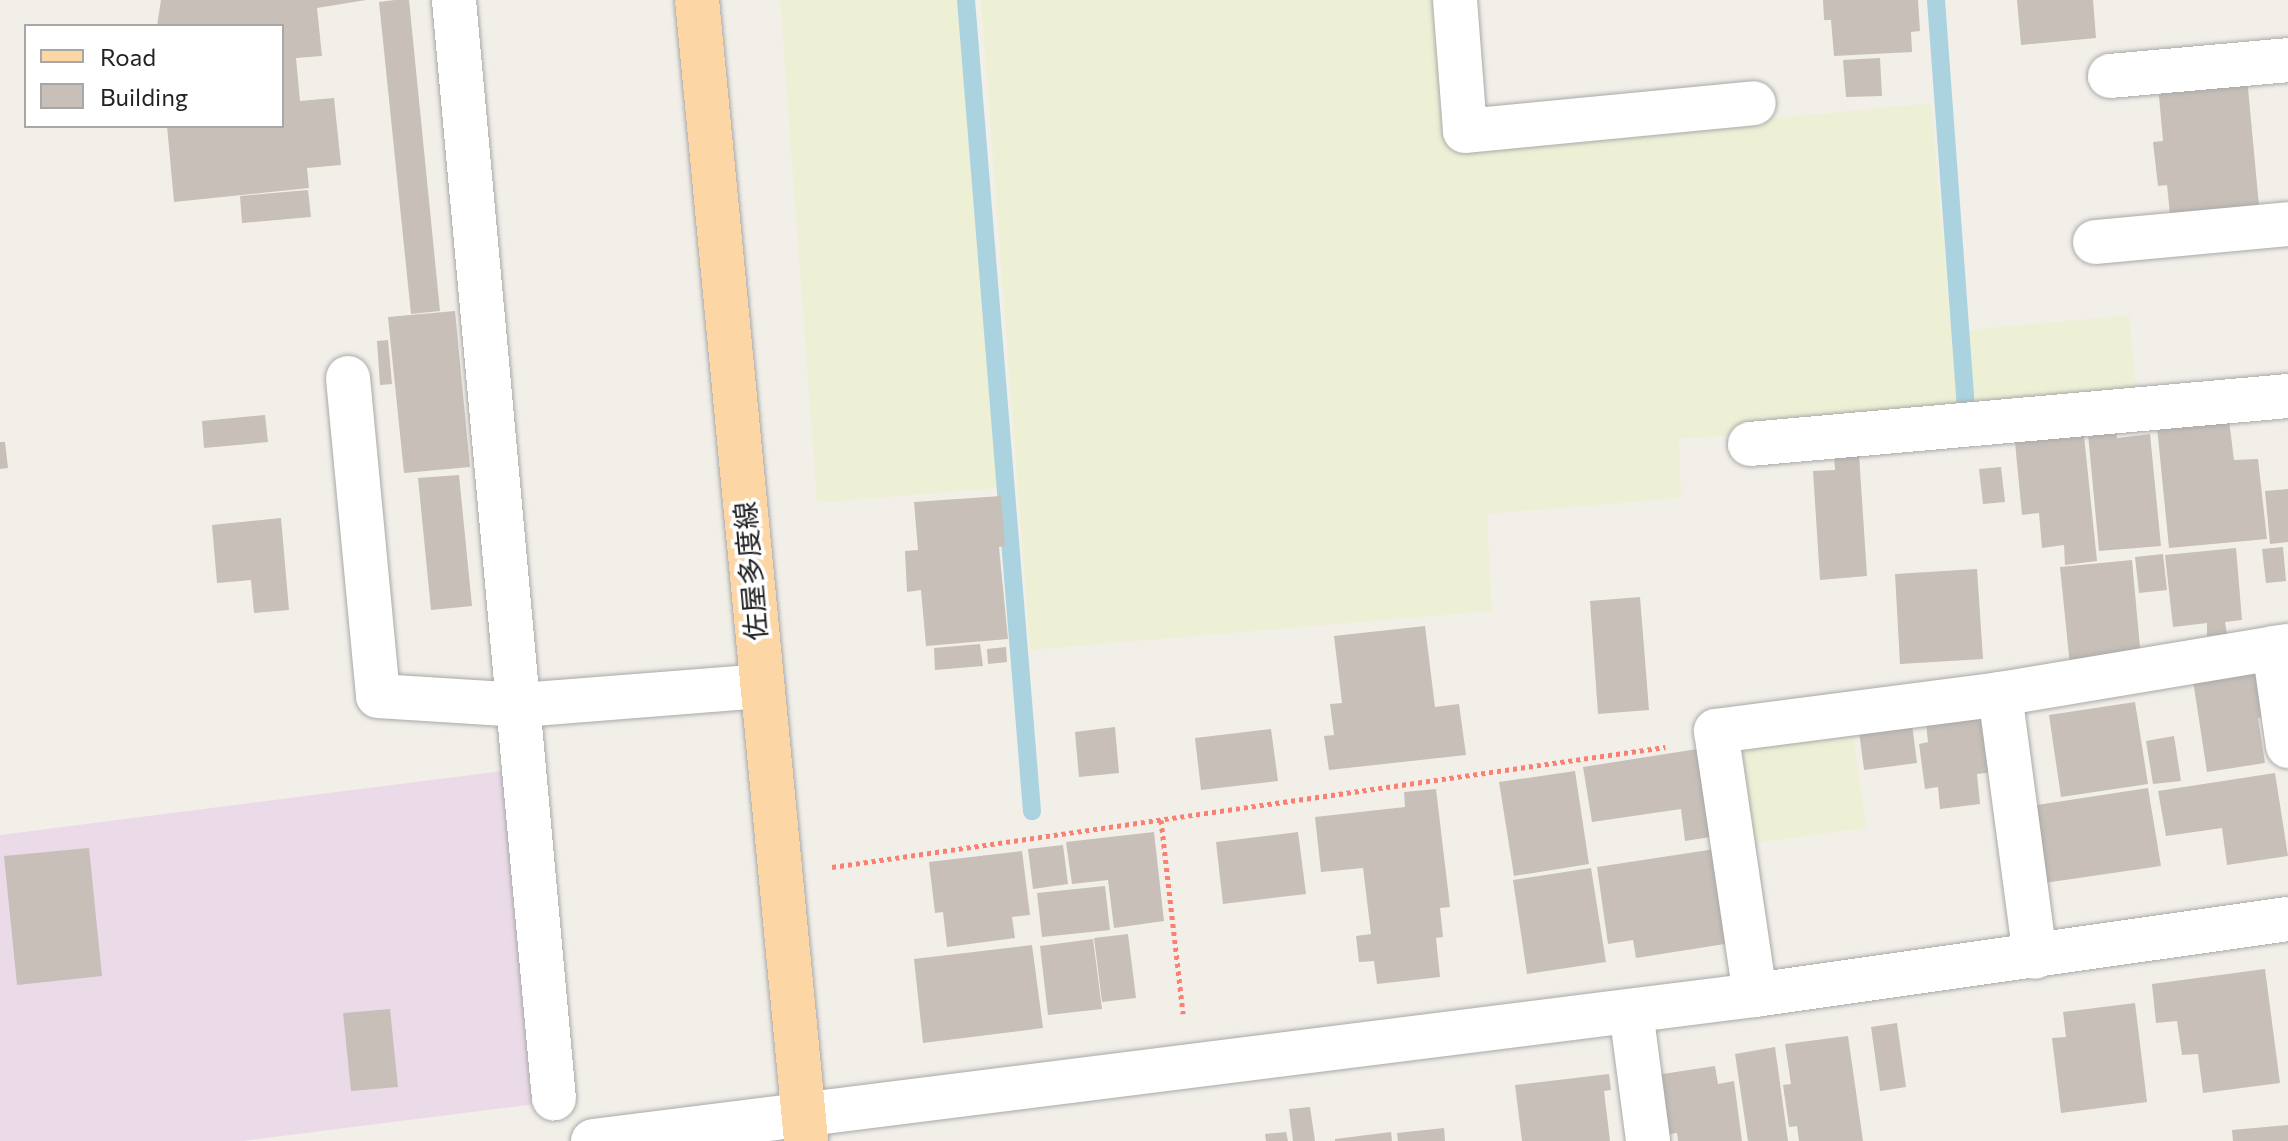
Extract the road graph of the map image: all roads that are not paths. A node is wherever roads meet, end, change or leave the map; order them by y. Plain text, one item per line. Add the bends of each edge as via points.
1 (454, 0) edge
2 (697, 0) edge
3 (1455, 0) edge
4 (2288, 60) edge
5 (2110, 76) dead end
6 (1754, 103) dead end
7 (2288, 224) edge
8 (2095, 242) dead end
9 (348, 378) dead end
10 (2288, 396) edge
11 (1750, 444) dead end
12 (2281, 647) edge
13 (761, 686) junction
14 (2000, 694) junction
15 (521, 705) junction
16 (2288, 746) edge
17 (2288, 919) edge
18 (2035, 957) junction
19 (1755, 995) junction
20 (1631, 1011) junction
21 (554, 1098) dead end
22 (804, 1127) edge
23 (593, 1141) edge
24 (1648, 1141) edge

1 - 15 street
2 - 13 main road, 佐屋多度線
3 - 6 street via 1465,131
4 - 5 street
7 - 8 street
9 - 15 street via 378,696
10 - 11 street
12 - 14 street
12 - 16 street
13 - 15 street
13 - 22 main road, 佐屋多度線
14 - 18 street
14 - 19 street via 1716,731
15 - 21 street
17 - 18 street
18 - 19 street
19 - 20 street
20 - 22 street via 1189,1066
20 - 24 street
22 - 23 street

